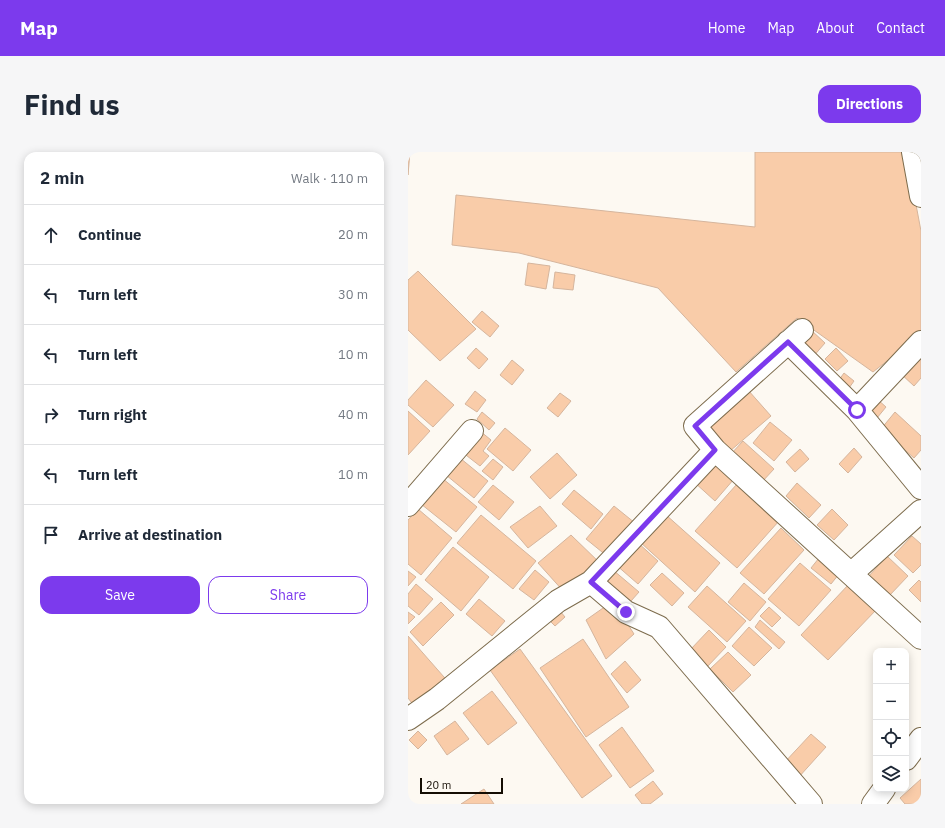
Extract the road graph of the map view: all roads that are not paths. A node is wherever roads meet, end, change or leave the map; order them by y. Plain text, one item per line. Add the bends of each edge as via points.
1 (913, 152) edge
2 (921, 196) edge
3 (921, 342) edge
4 (857, 410) junction
5 (472, 431) dead end
6 (715, 450) junction
7 (921, 488) edge
8 (408, 505) edge
9 (921, 511) edge
10 (851, 574) junction
11 (591, 582) junction
12 (921, 638) edge
13 (408, 719) edge
14 (921, 739) edge
15 (908, 756) edge
16 (882, 792) edge
17 (811, 804) edge
18 (873, 804) edge

1 - 2 street
3 - 4 street
4 - 6 street via 795,336 695,426
4 - 7 street
5 - 8 street
6 - 10 street
6 - 11 street
9 - 10 street
10 - 12 street
11 - 13 street via 558,601
11 - 17 street via 626,612 659,627
14 - 15 street
16 - 18 street

